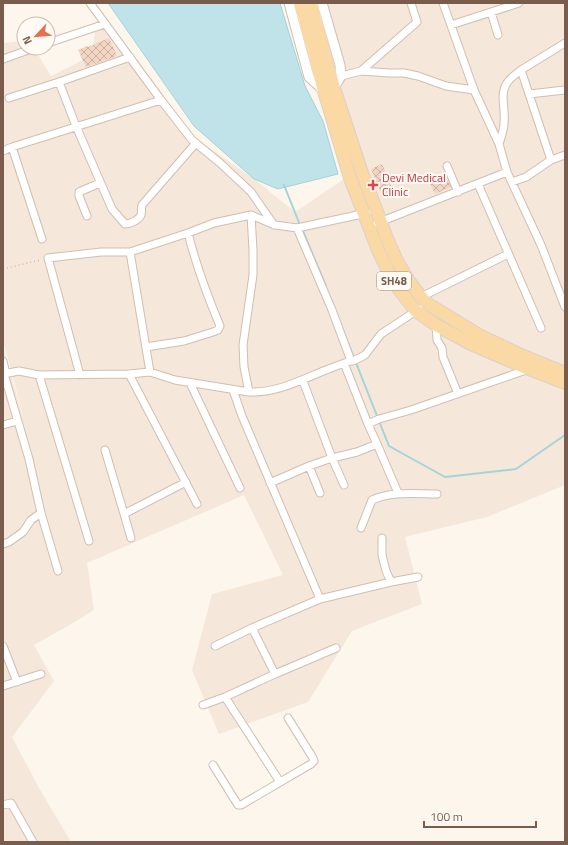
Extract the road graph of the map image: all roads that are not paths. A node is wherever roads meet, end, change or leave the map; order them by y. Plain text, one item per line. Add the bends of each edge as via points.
1 (90, 3) edge
2 (289, 3) edge
3 (300, 3) edge
4 (311, 3) edge
5 (322, 3) edge
6 (411, 3) edge
7 (443, 3) edge
8 (519, 3) edge
9 (491, 12) junction
10 (105, 24) junction
11 (451, 25) junction
12 (498, 35) dead end
13 (56, 40) edge
14 (565, 43) edge
15 (16, 54) edge
16 (130, 57) junction
17 (3, 59) edge
18 (521, 70) junction
19 (361, 71) junction
20 (331, 77) junction
21 (59, 82) junction
22 (329, 90) junction
23 (474, 90) junction
24 (565, 90) edge
25 (529, 94) junction
26 (9, 98) dead end
27 (161, 100) junction
28 (76, 126) junction
29 (196, 143) junction
30 (499, 144) junction
31 (12, 147) junction
32 (3, 151) edge
33 (565, 155) edge
34 (550, 160) junction
35 (447, 166) dead end
36 (508, 172) junction
37 (512, 182) junction
38 (100, 183) junction
39 (478, 184) junction
40 (458, 192) junction
41 (376, 209) junction
42 (364, 214) junction
43 (251, 215) junction
44 (87, 216) dead end
45 (381, 222) junction
46 (275, 225) junction
47 (369, 226) junction
48 (297, 228) junction
49 (188, 233) junction
50 (42, 239) dead end
51 (130, 252) junction
52 (508, 254) junction
53 (425, 301) junction
54 (565, 307) edge
55 (416, 311) junction
56 (436, 325) junction
57 (541, 328) dead end
58 (146, 347) junction
59 (3, 361) edge
60 (347, 362) junction
61 (529, 369) junction
62 (150, 372) junction
63 (565, 373) edge
64 (5, 374) edge
65 (129, 374) junction
66 (39, 375) junction
67 (80, 375) junction
68 (303, 381) junction
69 (190, 383) junction
70 (565, 383) edge
71 (233, 390) junction
72 (249, 392) junction
73 (458, 394) junction
74 (17, 421) junction
75 (368, 424) junction
76 (3, 425) edge
77 (377, 444) junction
78 (105, 450) dead end
79 (332, 458) junction
80 (309, 466) junction
81 (186, 482) junction
82 (270, 483) junction
83 (344, 485) dead end
84 (240, 488) dead end
85 (320, 493) dead end
86 (398, 493) junction
87 (437, 494) dead end
88 (197, 504) dead end
89 (41, 513) junction
90 (124, 514) junction
91 (361, 528) dead end
92 (131, 538) dead end
93 (382, 538) dead end
94 (89, 541) dead end
95 (3, 544) edge
96 (58, 571) dead end
97 (418, 577) dead end
98 (391, 582) junction
99 (320, 599) junction
100 (252, 628) junction
101 (3, 646) edge
102 (215, 646) dead end
103 (336, 648) dead end
104 (40, 674) dead end
105 (275, 674) junction
106 (17, 682) junction
107 (3, 686) edge
108 (225, 697) junction
109 (204, 705) dead end
110 (288, 718) dead end
111 (213, 765) dead end
112 (280, 782) junction
113 (3, 805) edge
114 (33, 842) edge

1 - 10 street
2 - 22 street via 309,77
3 - 20 main road, SH48
4 - 20 main road, SH48
5 - 20 street via 340,65
6 - 19 street via 417,22
7 - 11 street
8 - 9 street
9 - 11 street
9 - 12 street
10 - 13 street
10 - 16 street
11 - 23 street
14 - 18 street
15 - 17 street
16 - 21 street
16 - 27 street
18 - 25 street
18 - 30 street via 507,82 502,95 505,122
19 - 20 street
19 - 23 street via 404,73 446,86
20 - 22 main road, SH48
21 - 26 street
21 - 28 street
22 - 41 main road, SH48
22 - 42 main road, SH48 via 350,178
23 - 30 street
24 - 25 street
25 - 34 street
27 - 28 street
27 - 29 street
28 - 31 street
28 - 38 street
29 - 38 street via 142,205 140,217 128,224 125,224 112,209
29 - 46 street via 251,192
30 - 36 street
31 - 32 street
31 - 50 street
33 - 34 street
34 - 37 street via 526,177
35 - 40 street
36 - 37 street
36 - 39 street
37 - 54 street via 541,245
38 - 44 street via 79,192
39 - 40 street
39 - 52 street
40 - 45 street
41 - 42 street
41 - 45 main road, SH48
42 - 47 main road, SH48
42 - 48 street
43 - 46 street
43 - 49 street via 214,223
43 - 72 street via 253,275 243,345
45 - 47 street
45 - 53 main road, SH48 via 397,261
46 - 48 street
47 - 55 main road, SH48 via 388,271
48 - 60 street via 332,310
49 - 51 street
49 - 58 street via 209,301 220,326 218,330 184,341
51 - 58 street
51 - 67 street via 101,252 48,258
52 - 53 street
52 - 57 street
53 - 55 street
53 - 63 main road, SH48 via 480,335
55 - 56 main road, SH48
55 - 60 street via 381,334 365,355
56 - 61 main road, SH48 via 471,344
56 - 73 street via 437,340
58 - 62 street
59 - 64 street
60 - 68 street
60 - 75 street
61 - 70 main road, SH48
61 - 73 street
62 - 65 street
62 - 69 street
64 - 66 street via 19,372
64 - 74 street
65 - 67 street
65 - 81 street
66 - 67 street
66 - 94 street
68 - 72 street via 276,390
68 - 79 street
69 - 71 street
69 - 84 street
71 - 72 street
71 - 82 street
73 - 75 street
74 - 76 street
74 - 89 street via 29,459
75 - 77 street
77 - 79 street
77 - 86 street
78 - 90 street
79 - 80 street
79 - 83 street
80 - 82 street
80 - 85 street
81 - 88 street
81 - 90 street
82 - 99 street
86 - 87 street
86 - 91 street via 372,500
89 - 95 street via 31,520 23,532
89 - 96 street
90 - 92 street
93 - 98 street via 382,555
97 - 98 street
98 - 99 street
99 - 100 street
100 - 102 street
100 - 105 street
101 - 106 street
103 - 105 street
104 - 106 street
105 - 108 street
106 - 107 street
108 - 109 street
108 - 112 street
110 - 112 street via 314,761
111 - 112 street via 238,805
113 - 114 street via 11,803

